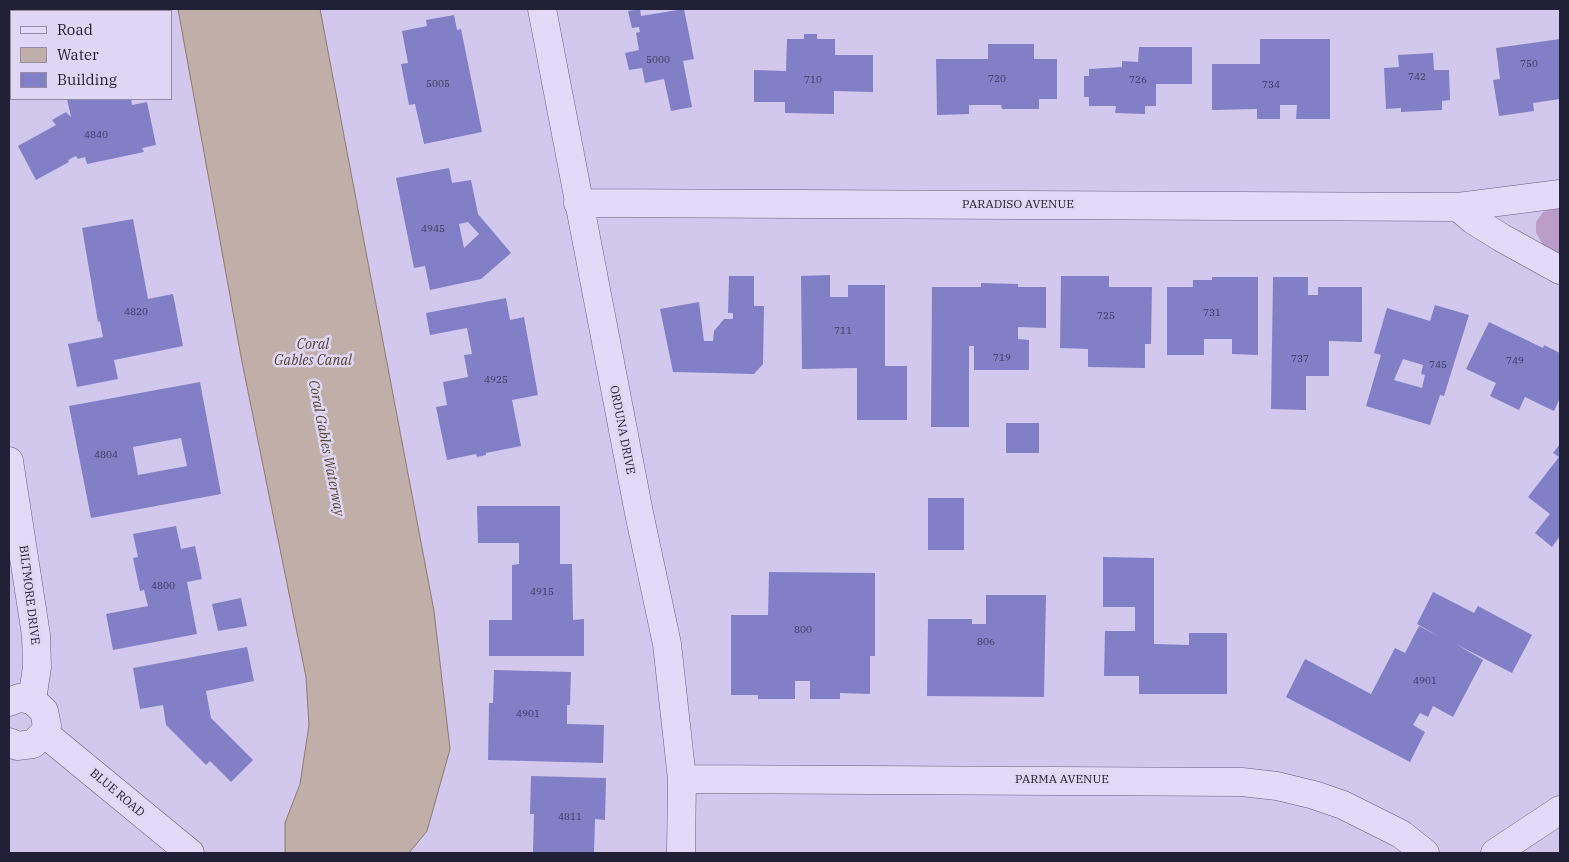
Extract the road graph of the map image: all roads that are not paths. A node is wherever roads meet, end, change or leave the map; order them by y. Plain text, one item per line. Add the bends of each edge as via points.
1 (542, 9) edge
2 (1560, 194) edge
3 (578, 203) junction
4 (1458, 207) junction
5 (1560, 270) edge
6 (9, 461) edge
7 (21, 701) edge
8 (44, 733) junction
9 (9, 742) edge
10 (682, 779) junction
11 (1560, 810) edge
12 (190, 853) edge
13 (681, 853) edge
14 (1425, 853) edge
15 (1495, 853) edge

1 - 3 street, ORDUNA DRIVE
2 - 4 street, PARADISO AVENUE
3 - 4 street, PARADISO AVENUE
3 - 10 street, ORDUNA DRIVE via 668,644
4 - 5 street via 1502,238
6 - 7 street, BILTMORE DRIVE via 36,635 36,667
7 - 8 street via 39,704 46,718
8 - 9 street via 33,744 17,746
8 - 12 street, BLUE ROAD
10 - 13 street, ORDUNA DRIVE
10 - 14 street, PARMA AVENUE via 1242,782 1314,794 1343,805 1401,834
11 - 15 street

